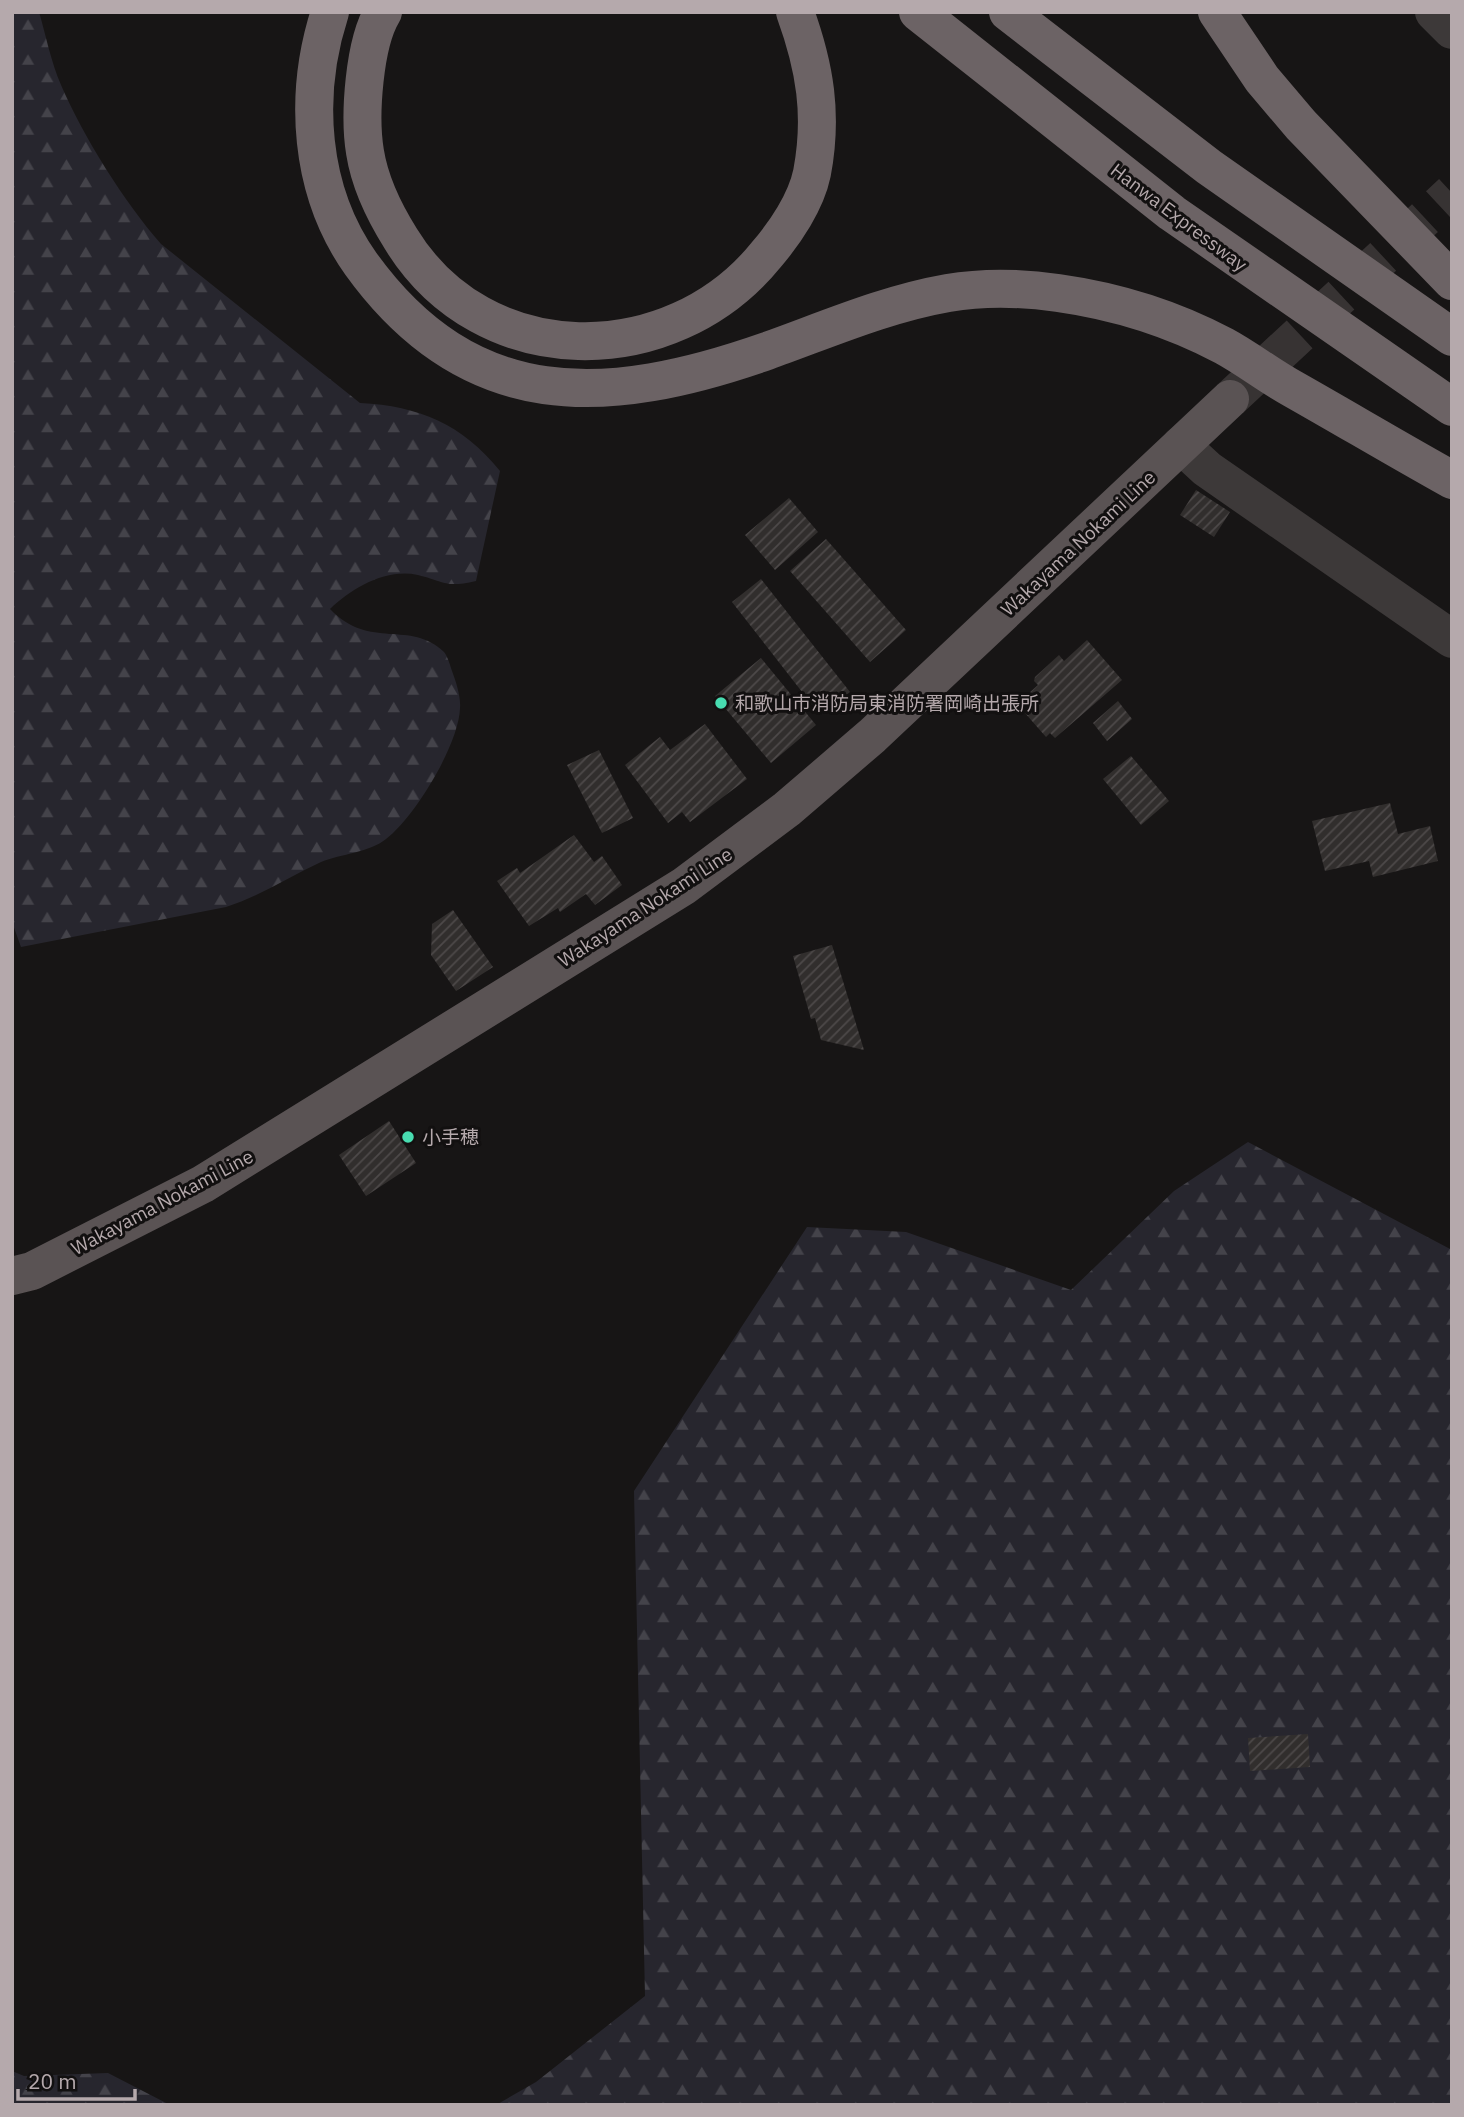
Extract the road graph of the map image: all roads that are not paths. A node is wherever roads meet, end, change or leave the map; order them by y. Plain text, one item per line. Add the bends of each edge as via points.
1 (330, 12) edge
2 (383, 12) edge
3 (795, 12) edge
4 (918, 12) edge
5 (1008, 12) edge
6 (1217, 12) edge
7 (1434, 12) edge
8 (1452, 30) edge
9 (1452, 281) edge
10 (1452, 337) edge
11 (1230, 399) tunnel mouth
12 (1452, 407) edge
13 (1181, 445) junction
14 (1452, 480) edge
15 (1452, 639) edge
16 (12, 1276) edge

1 - 14 highway via 313,92 319,159 337,219 354,254 382,293 418,329 453,353 498,373 539,386 584,390 640,387 948,293 1004,289 1057,293 1119,305 1189,329
2 - 3 highway via 366,73 361,129 369,174 389,220 413,258 439,286 474,312 515,332 592,342 650,335 707,309 748,277 785,233 811,176 818,124 812,60
4 - 12 highway, Hanwa Expressway via 1172,214
5 - 10 highway via 1230,182
6 - 9 highway via 1262,79 1301,125
7 - 8 street
11 - 13 main road, Wakayama Nokami Line
13 - 15 street via 1207,469
13 - 16 main road, Wakayama Nokami Line via 872,736 788,809 684,886 203,1184 32,1271

